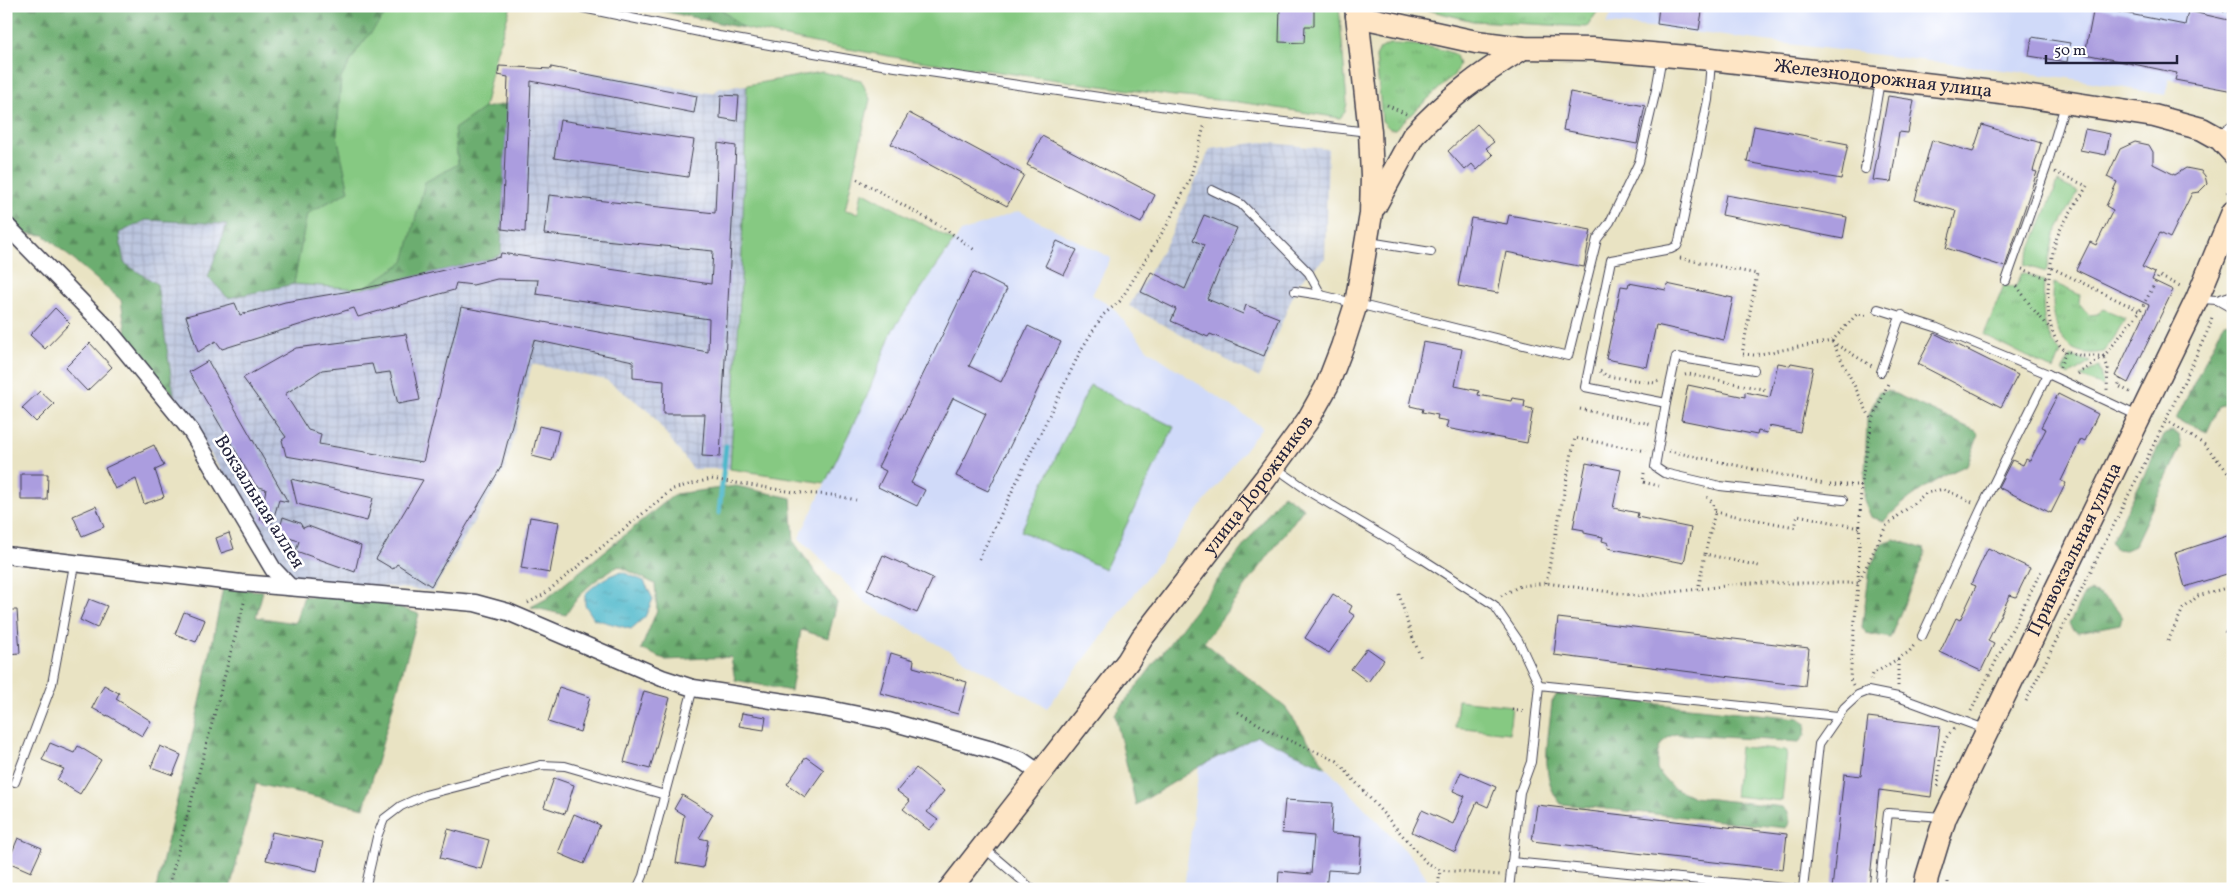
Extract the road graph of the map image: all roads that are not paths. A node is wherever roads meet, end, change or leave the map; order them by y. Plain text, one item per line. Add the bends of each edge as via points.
1 (573, 6) edge
2 (1357, 11) edge
3 (1523, 48) junction
4 (1662, 54) junction
5 (1711, 59) junction
6 (1881, 79) junction
7 (2065, 103) junction
8 (1408, 122) junction
9 (1370, 132) junction
10 (2228, 141) edge
11 (1865, 169) dead end
12 (1212, 190) dead end
13 (2233, 212) edge
14 (1371, 214) junction
15 (6, 224) edge
16 (1367, 242) junction
17 (1431, 252) dead end
18 (2008, 277) road end
19 (1295, 291) dead end
20 (1321, 295) junction
21 (2198, 295) junction
22 (2233, 295) edge
23 (1356, 304) junction
24 (1878, 309) dead end
25 (2233, 309) edge
26 (1900, 319) junction
27 (1754, 370) dead end
28 (1881, 372) road end
29 (2052, 375) junction
30 (1666, 404) junction
31 (2140, 416) junction
32 (1274, 466) junction
33 (1843, 500) dead end
34 (6, 555) edge
35 (74, 565) junction
36 (290, 587) junction
37 (1922, 636) road end
38 (1539, 685) junction
39 (693, 688) junction
40 (1838, 716) junction
41 (1987, 729) junction
42 (1040, 774) junction
43 (15, 782) dead end
44 (665, 795) junction
45 (1945, 818) junction
46 (982, 847) junction
47 (1512, 862) junction
48 (365, 889) edge
49 (637, 889) edge
50 (950, 889) edge
51 (1032, 889) edge
52 (1509, 889) edge
53 (1795, 889) edge
54 (1802, 889) edge
55 (1879, 889) edge
56 (1926, 889) edge

1 - 9 lane via 882,65 1208,113
2 - 3 street, Железнодорожная улица via 1476,42
2 - 9 street, улица Дорожников
3 - 4 street, Железнодорожная улица
3 - 8 street
4 - 5 street, Железнодорожная улица
4 - 23 lane via 1639,162 1610,222 1597,239 1568,356
5 - 6 street, Железнодорожная улица
5 - 30 lane via 1708,100 1679,241 1671,249 1610,260 1585,387
6 - 7 street, Железнодорожная улица
6 - 11 lane
7 - 10 street, Железнодорожная улица via 2154,116 2202,129
7 - 18 lane
8 - 9 street via 1400,143 1390,143
8 - 14 street
9 - 14 street, улица Дорожников
12 - 20 lane via 1241,204 1309,273
13 - 21 street, Привокзальная улица
14 - 16 street, улица Дорожников
15 - 36 street, Вокзальная аллея via 106,327 191,431 273,569
16 - 17 lane
16 - 23 street, улица Дорожников
19 - 20 lane
20 - 23 lane
21 - 22 lane
21 - 25 lane
21 - 31 street, Привокзальная улица
23 - 32 street, улица Дорожников via 1327,386 1308,420
24 - 26 lane
26 - 28 lane
26 - 29 lane via 1935,327
27 - 30 lane via 1676,357
29 - 31 lane
29 - 37 lane via 1982,507
30 - 33 lane via 1655,467 1664,473 1720,486
31 - 41 street, Привокзальная улица
32 - 38 lane via 1313,494 1494,605 1518,640
32 - 42 street, улица Дорожников
34 - 35 street, Вокзальная аллея
35 - 36 street, Вокзальная аллея
35 - 43 lane via 52,684
36 - 39 street via 475,603 508,612 662,678
38 - 40 lane
38 - 47 lane via 1531,762 1520,792
39 - 42 street via 888,721 992,750 1020,760
39 - 44 lane
40 - 41 lane via 1858,695 1868,691 1898,697
40 - 54 lane via 1820,744
41 - 45 street, Привокзальная улица
42 - 46 street, улица Дорожников
44 - 48 lane via 565,766 542,765 425,794 384,819
44 - 49 lane
45 - 55 lane via 1888,813
45 - 56 street, Привокзальная улица
46 - 50 street, улица Дорожников
46 - 51 lane
47 - 52 lane
47 - 53 lane

